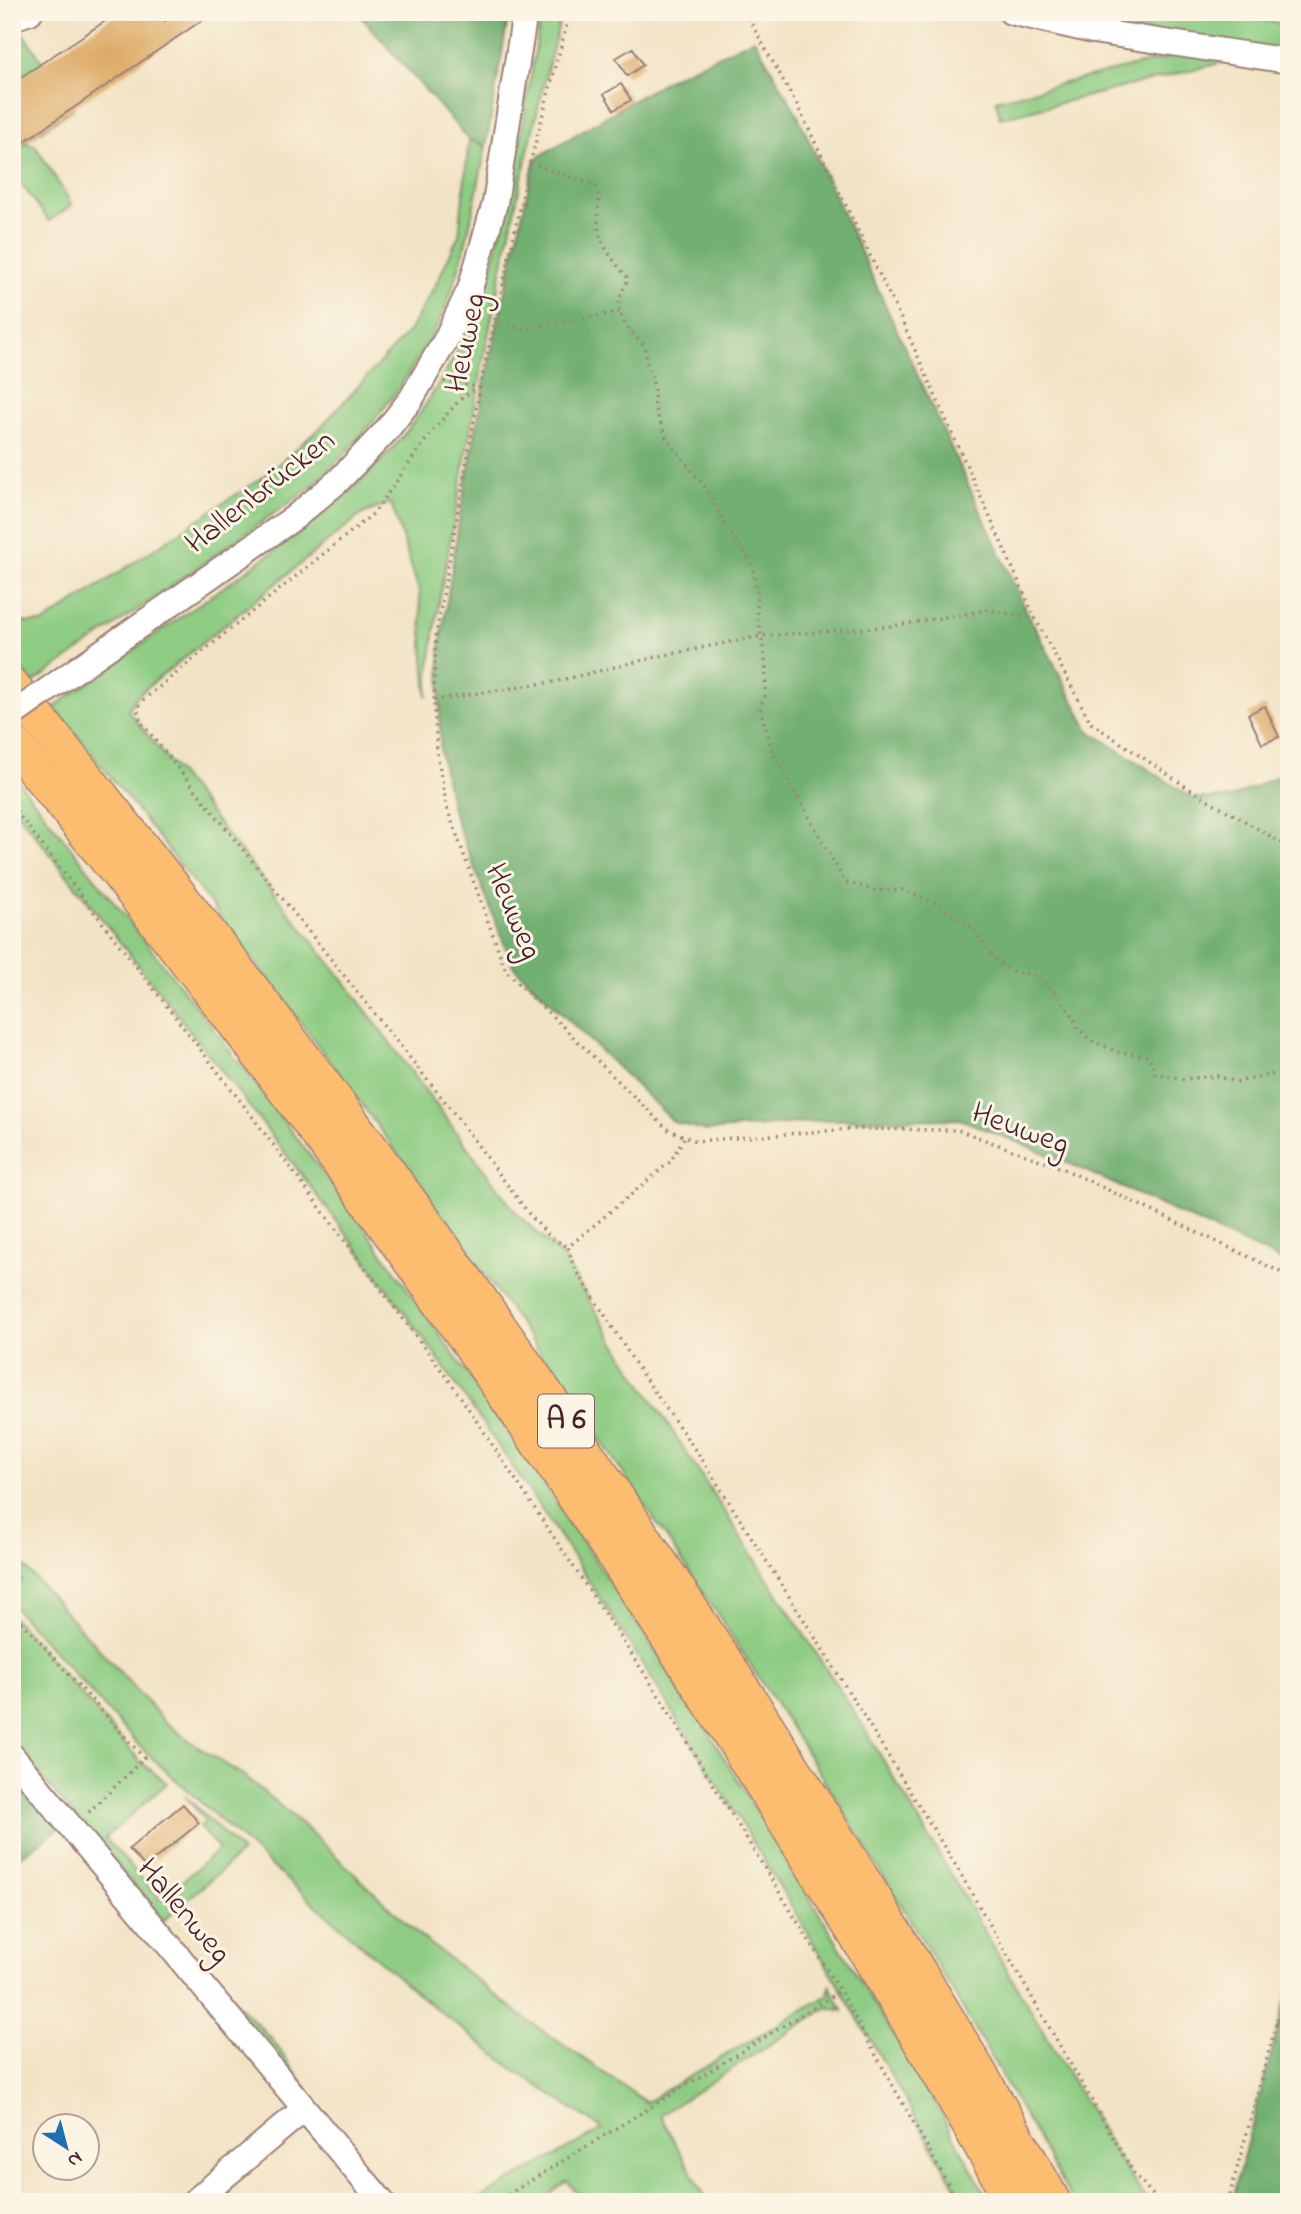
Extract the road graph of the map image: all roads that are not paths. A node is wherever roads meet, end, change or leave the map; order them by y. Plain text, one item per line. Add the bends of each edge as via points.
1 (30, 12) edge
2 (525, 12) edge
3 (1011, 12) edge
4 (12, 18) edge
5 (1289, 61) edge
6 (12, 686) edge
7 (12, 715) edge
8 (12, 742) edge
9 (12, 1756) edge
10 (304, 2109) junction
11 (194, 2202) edge
12 (382, 2202) edge
13 (1013, 2202) edge
14 (1053, 2202) edge

1 - 4 street
2 - 7 street, Hallenbrücken, bridge via 495,203 470,289 411,398 338,481 295,517
3 - 5 street via 1093,31
6 - 14 highway, A 6 via 228,956 504,1331 745,1691 880,1907
8 - 13 highway, A 6 via 207,986 462,1331 701,1687 845,1916
9 - 10 street, Hallenweg
10 - 11 street
10 - 12 street, Hallenweg

